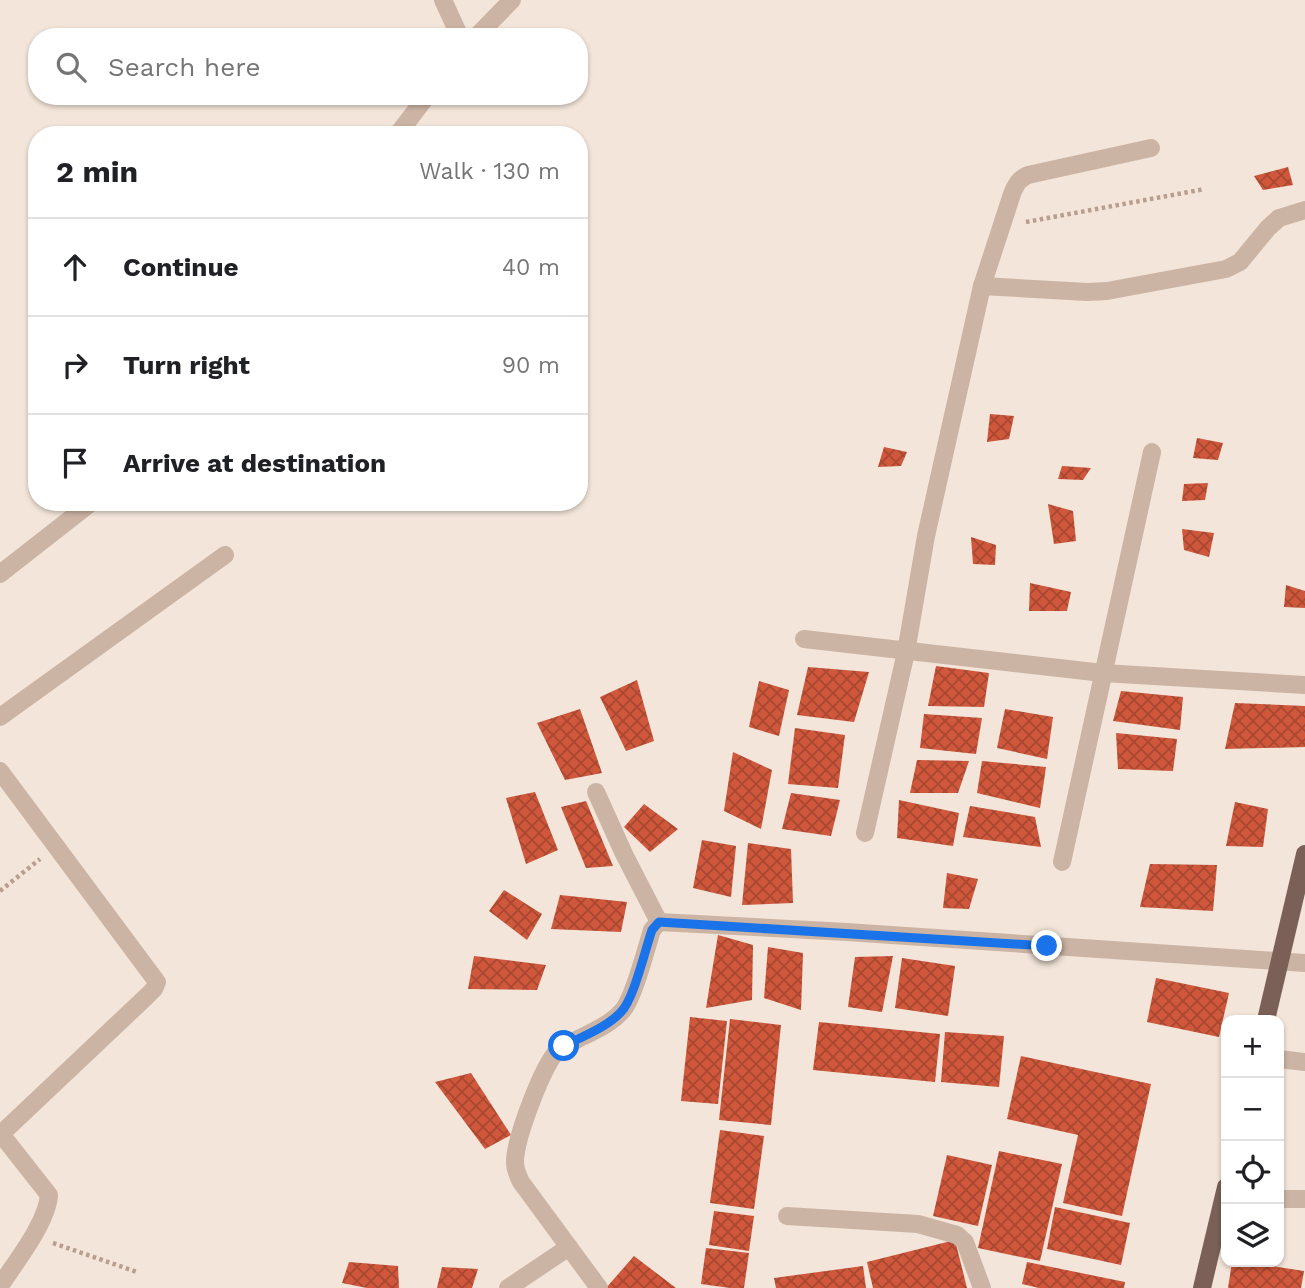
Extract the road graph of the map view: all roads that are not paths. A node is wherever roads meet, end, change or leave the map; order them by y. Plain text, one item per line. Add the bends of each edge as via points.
1 (443, 0) edge
2 (512, 0) edge
3 (456, 28) edge
4 (485, 28) edge
5 (420, 105) edge
6 (404, 126) edge
7 (1151, 148) dead end
8 (1305, 210) edge
9 (982, 286) junction
10 (1152, 452) dead end
11 (81, 511) edge
12 (225, 555) dead end
13 (0, 575) edge
14 (804, 639) dead end
15 (906, 652) junction
16 (1103, 673) junction
17 (1305, 685) edge
18 (0, 717) edge
19 (0, 771) edge
20 (596, 792) dead end
21 (865, 833) dead end
22 (1305, 855) edge
23 (1062, 862) dead end
24 (659, 922) junction
25 (1280, 961) junction
26 (1305, 963) edge
27 (1267, 1015) edge
28 (1284, 1060) edge
29 (1305, 1062) edge
30 (1, 1135) edge
31 (1284, 1199) edge
32 (1305, 1199) edge
33 (1223, 1204) edge
34 (787, 1216) dead end
35 (569, 1247) junction
36 (0, 1286) edge
37 (508, 1288) edge
38 (599, 1288) edge
39 (982, 1288) edge
40 (1202, 1288) edge

1 - 3 street
2 - 4 street
5 - 6 street
7 - 9 street via 1021,178
8 - 9 street via 1279,218 1240,262 1226,269 1107,291
9 - 15 street via 926,536
10 - 16 street
11 - 13 street
12 - 18 street
14 - 15 street
15 - 16 street
15 - 21 street
16 - 17 street
16 - 23 street
19 - 30 street via 157,982
20 - 24 street
22 - 25 main road
24 - 25 street
24 - 35 street via 652,930 626,1006 608,1023 557,1052 538,1084 523,1126 517,1172
25 - 26 street
25 - 27 main road
28 - 29 street
30 - 36 street via 48,1195 33,1236
31 - 32 street
33 - 40 main road
34 - 39 street via 918,1224 957,1235 965,1242
35 - 37 street
35 - 38 street

